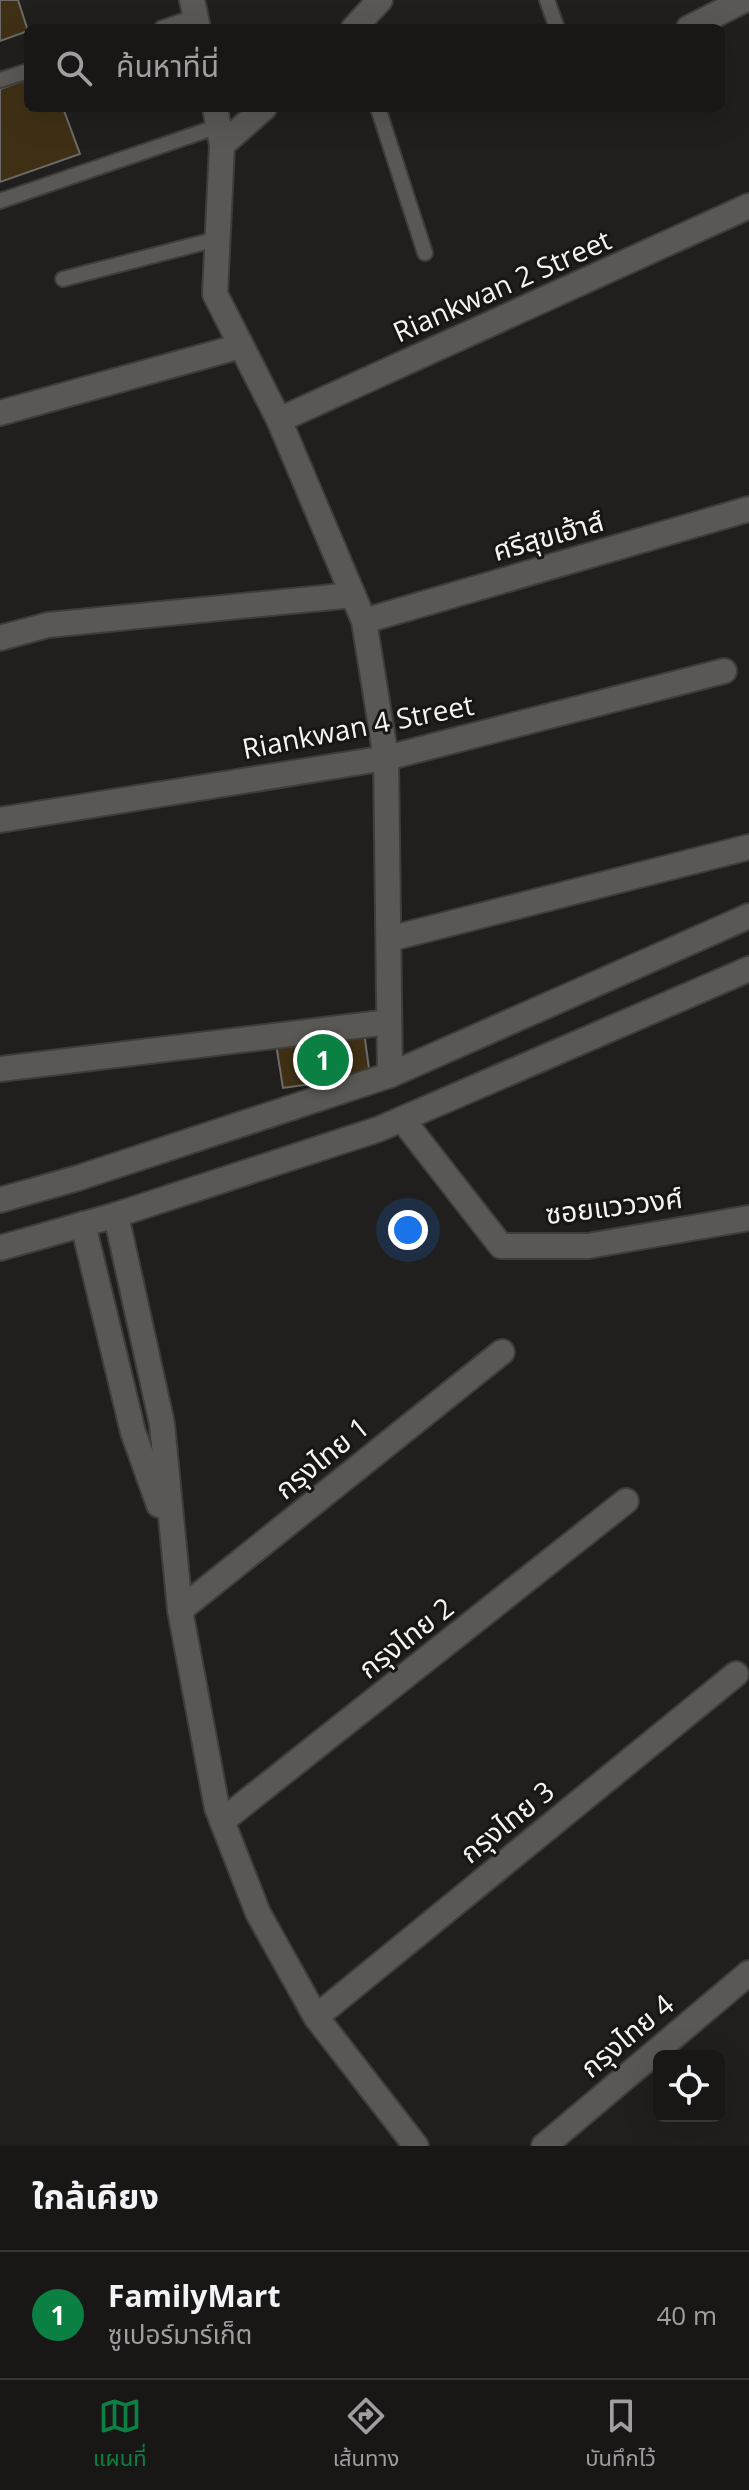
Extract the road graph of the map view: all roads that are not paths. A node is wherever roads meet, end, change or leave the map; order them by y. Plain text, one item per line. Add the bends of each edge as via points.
1 (380, 0) edge
2 (547, 0) edge
3 (744, 0) edge
4 (195, 15) edge
5 (172, 24) edge
6 (358, 24) edge
7 (556, 24) edge
8 (697, 24) edge
9 (24, 72) edge
10 (0, 80) edge
11 (254, 112) edge
12 (379, 112) edge
13 (218, 127) edge
14 (0, 201) edge
15 (749, 206) edge
16 (217, 239) junction
17 (425, 253) dead end
18 (63, 279) dead end
19 (241, 346) junction
20 (0, 413) edge
21 (279, 420) junction
22 (749, 509) edge
23 (353, 595) junction
24 (364, 621) junction
25 (0, 638) edge
26 (724, 671) dead end
27 (386, 758) junction
28 (0, 820) edge
29 (749, 847) edge
30 (749, 916) edge
31 (389, 939) junction
32 (749, 969) edge
33 (389, 1022) junction
34 (0, 1069) edge
35 (390, 1075) junction
36 (402, 1119) junction
37 (0, 1200) edge
38 (116, 1215) junction
39 (749, 1218) edge
40 (83, 1224) junction
41 (0, 1248) edge
42 (502, 1352) dead end
43 (626, 1501) dead end
44 (170, 1538) junction
45 (180, 1610) junction
46 (736, 1674) dead end
47 (222, 1821) junction
48 (749, 1973) edge
49 (316, 2017) junction
50 (416, 2146) edge
51 (544, 2146) edge

1 - 6 street
2 - 7 lane
3 - 8 street
4 - 5 lane
9 - 10 lane
11 - 13 street
12 - 17 lane
13 - 14 lane
13 - 16 street
15 - 21 street, Riankwan 2 Street
16 - 18 lane
16 - 19 street via 215,294
19 - 20 street
19 - 21 street
21 - 23 street
22 - 24 street, ศรีสุขเฮ้าส์
23 - 24 street
23 - 25 street via 48,625
24 - 27 street
26 - 27 street, Riankwan 4 Street
27 - 28 street, Riankwan 4 Street
27 - 31 street
29 - 31 street
30 - 35 street
31 - 33 street
32 - 36 street
33 - 34 street
33 - 35 street
35 - 37 street
36 - 38 street
36 - 39 street, ซอยแวววงศ์ via 501,1246 588,1246
38 - 40 street
38 - 44 street via 162,1424
40 - 41 street
40 - 44 street via 133,1432
42 - 45 street, กรุงไทย 1
43 - 47 street, กรุงไทย 2
44 - 45 street
45 - 47 street
46 - 49 street, กรุงไทย 3
47 - 49 street via 258,1913
48 - 51 street, กรุงไทย 4
49 - 50 street

